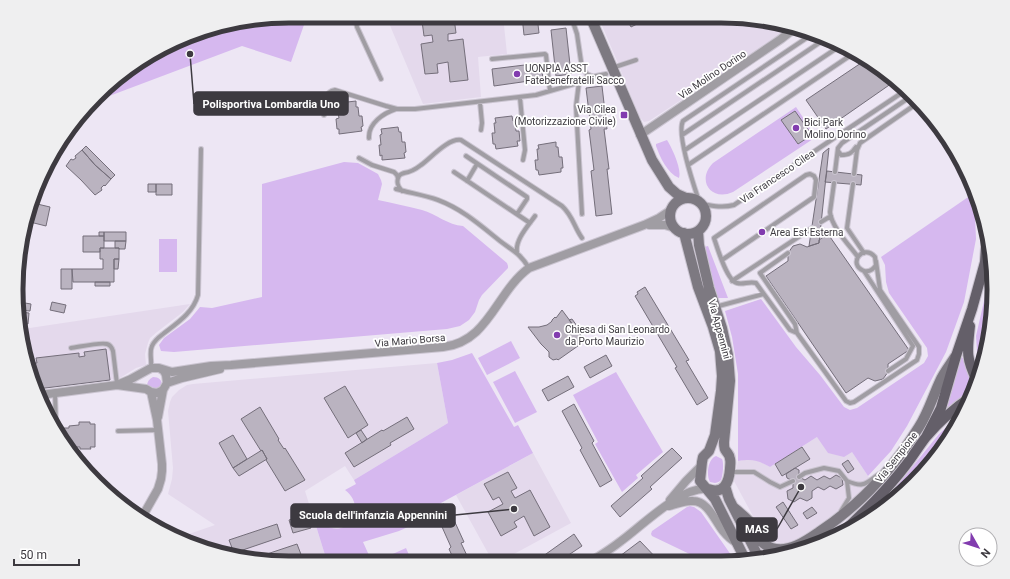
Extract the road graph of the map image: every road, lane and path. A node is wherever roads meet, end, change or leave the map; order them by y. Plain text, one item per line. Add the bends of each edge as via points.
1 (356, 23) edge
2 (573, 23) edge
3 (592, 23) edge
4 (789, 32) edge
5 (807, 37) edge
6 (820, 42) edge
7 (836, 49) edge
8 (849, 56) edge
9 (492, 59) dead end
10 (636, 60) dead end
11 (609, 71) junction
12 (592, 76) junction
13 (381, 79) dead end
14 (579, 82) junction
15 (550, 91) junction
16 (901, 93) edge
17 (520, 98) junction
18 (907, 99) edge
19 (480, 102) junction
20 (913, 106) edge
21 (397, 109) junction
22 (324, 115) dead end
23 (481, 130) dead end
24 (640, 135) junction
25 (682, 135) junction
26 (369, 138) dead end
27 (860, 143) junction
28 (201, 149) dead end
29 (685, 150) junction
30 (838, 151) junction
31 (466, 156) dead end
32 (359, 158) dead end
33 (523, 160) dead end
34 (477, 164) junction
35 (688, 165) junction
36 (454, 172) dead end
37 (835, 172) dead end
38 (854, 174) dead end
39 (398, 178) junction
40 (466, 181) junction
41 (834, 182) dead end
42 (666, 183) junction
43 (853, 184) dead end
44 (396, 189) dead end
45 (402, 191) junction
46 (686, 198) junction
47 (700, 203) junction
48 (672, 210) junction
49 (517, 214) junction
50 (582, 214) dead end
51 (534, 216) dead end
52 (831, 216) junction
53 (530, 222) junction
54 (821, 222) dead end
55 (644, 225) junction
56 (675, 228) junction
57 (812, 228) dead end
58 (698, 231) junction
59 (684, 233) junction
60 (582, 238) dead end
61 (864, 252) junction
62 (517, 253) junction
63 (788, 253) dead end
64 (858, 257) junction
65 (985, 259) edge
66 (722, 260) junction
67 (876, 261) junction
68 (529, 268) junction
69 (864, 272) junction
70 (732, 281) junction
71 (764, 294) junction
72 (715, 307) junction
73 (972, 308) junction
74 (797, 333) junction
75 (71, 348) dead end
76 (956, 356) junction
77 (231, 365) junction
78 (152, 368) junction
79 (888, 371) dead end
80 (974, 373) edge
81 (117, 385) junction
82 (165, 386) junction
83 (148, 391) junction
84 (55, 393) junction
85 (45, 395) edge
86 (961, 404) edge
87 (56, 417) edge
88 (157, 420) junction
89 (158, 430) junction
90 (118, 431) dead end
91 (926, 437) junction
92 (709, 450) junction
93 (726, 451) junction
94 (894, 463) junction
95 (701, 466) junction
96 (730, 472) junction
97 (799, 477) dead end
98 (793, 481) dead end
99 (847, 481) junction
100 (725, 486) junction
101 (708, 489) junction
102 (733, 507) junction
103 (662, 508) junction
104 (144, 513) edge
105 (861, 516) edge
106 (831, 524) junction
107 (737, 543) junction
108 (799, 544) edge
109 (753, 546) junction
110 (782, 549) edge
111 (759, 553) edge
112 (757, 554) edge
113 (742, 555) edge
114 (599, 556) edge

1 - 13 lane
2 - 12 lane via 582,68 586,74
3 - 11 street
4 - 24 street, Via Molino Dorino
5 - 25 lane via 686,119 682,124
6 - 25 lane
7 - 29 lane
8 - 35 lane
9 - 15 lane via 545,54
10 - 11 lane
11 - 12 lane
11 - 24 street
12 - 14 lane
14 - 15 lane
14 - 50 lane via 576,106
15 - 17 lane
16 - 47 lane, Via Francesco Cilea via 737,203 723,207
17 - 19 lane
17 - 33 lane via 525,150
18 - 30 lane via 842,143
19 - 21 lane
19 - 23 lane
20 - 27 lane
21 - 22 lane via 332,90 327,96
21 - 26 lane via 387,112 374,123 369,130
24 - 42 street
25 - 29 lane
27 - 30 lane via 848,155 841,155
27 - 38 lane
28 - 78 lane via 198,295 191,310 151,347
29 - 35 lane
30 - 37 lane
31 - 34 lane
32 - 39 lane via 394,172
34 - 40 lane
34 - 49 lane via 527,197
35 - 47 lane
36 - 40 lane
39 - 45 lane via 398,185
39 - 60 lane via 401,174 418,168 447,144 461,140 562,206 572,218
40 - 49 lane
41 - 52 lane
42 - 46 street via 677,194
42 - 48 street
43 - 61 lane via 847,228
44 - 45 lane
45 - 62 lane via 438,200 458,209
46 - 47 street via 692,198
46 - 48 street via 678,201
47 - 58 street via 706,217
48 - 55 street, Via Mario Borsa
48 - 56 street via 671,221
49 - 53 lane
51 - 53 lane
52 - 54 lane
52 - 64 lane
53 - 62 lane via 518,242
55 - 56 street, Via Mario Borsa via 660,224
55 - 68 street, Via Mario Borsa
56 - 59 street
57 - 70 lane
58 - 59 street via 692,234
58 - 72 street, Via Appennini via 699,245
59 - 92 street, Via Appennini via 698,287 720,351 722,376 719,408
61 - 64 lane
61 - 67 lane via 875,257
62 - 68 lane
63 - 74 lane via 760,273 795,324
64 - 69 lane via 857,266
65 - 73 main road
66 - 66 lane via 814,197 814,176 806,175 714,238
66 - 70 lane
67 - 69 lane via 874,268
67 - 74 lane via 880,290 919,347 920,354 917,360 850,403
68 - 77 street, Via Mario Borsa via 507,290 477,332 457,345
69 - 79 lane via 913,346 906,359
70 - 71 lane via 737,284 756,283
71 - 72 lane
71 - 74 lane via 790,330
72 - 93 street, Via Appennini via 730,367 724,437
73 - 76 main road
73 - 80 main road via 967,352
75 - 81 lane via 102,344 111,346
76 - 91 main road via 941,408
76 - 94 street via 941,380 920,426
77 - 78 street, Via Mario Borsa via 172,372
77 - 82 street, Via Mario Borsa via 182,378
78 - 81 street, Via Mario Borsa
78 - 82 street via 164,371
78 - 83 street via 144,373 142,379 142,384
81 - 83 street, Via Mario Borsa
81 - 84 street, Via Mario Borsa
82 - 83 street, Via Mario Borsa via 157,393
82 - 88 street
83 - 88 street
84 - 85 street, Via Mario Borsa
84 - 87 lane
86 - 91 main road, Via Sempione
88 - 89 street
89 - 90 lane
89 - 104 street via 161,479
91 - 105 main road, Via Sempione via 884,492
92 - 93 street via 717,448
92 - 95 street, Via Appennini via 703,457
93 - 96 street, Via Appennini via 730,458
94 - 99 lane via 865,485
94 - 106 street via 873,488
95 - 101 street, Via Appennini via 700,481
95 - 103 street, Via Appennini
96 - 98 lane via 754,472 780,487
96 - 100 street, Via Appennini via 729,481
97 - 99 lane via 805,472 824,468 839,471
99 - 106 lane via 849,498
100 - 101 street, Via Appennini via 717,491
100 - 102 street
101 - 103 street, Via Appennini via 689,492
101 - 107 street, Via Appennini
102 - 109 street
102 - 110 street via 746,518 763,543 772,548
103 - 107 street, Via Appennini via 688,501 699,502 708,510 722,531
103 - 114 street, Via Appennini
106 - 108 street
107 - 113 street, Via Appennini
109 - 111 street
109 - 112 street

